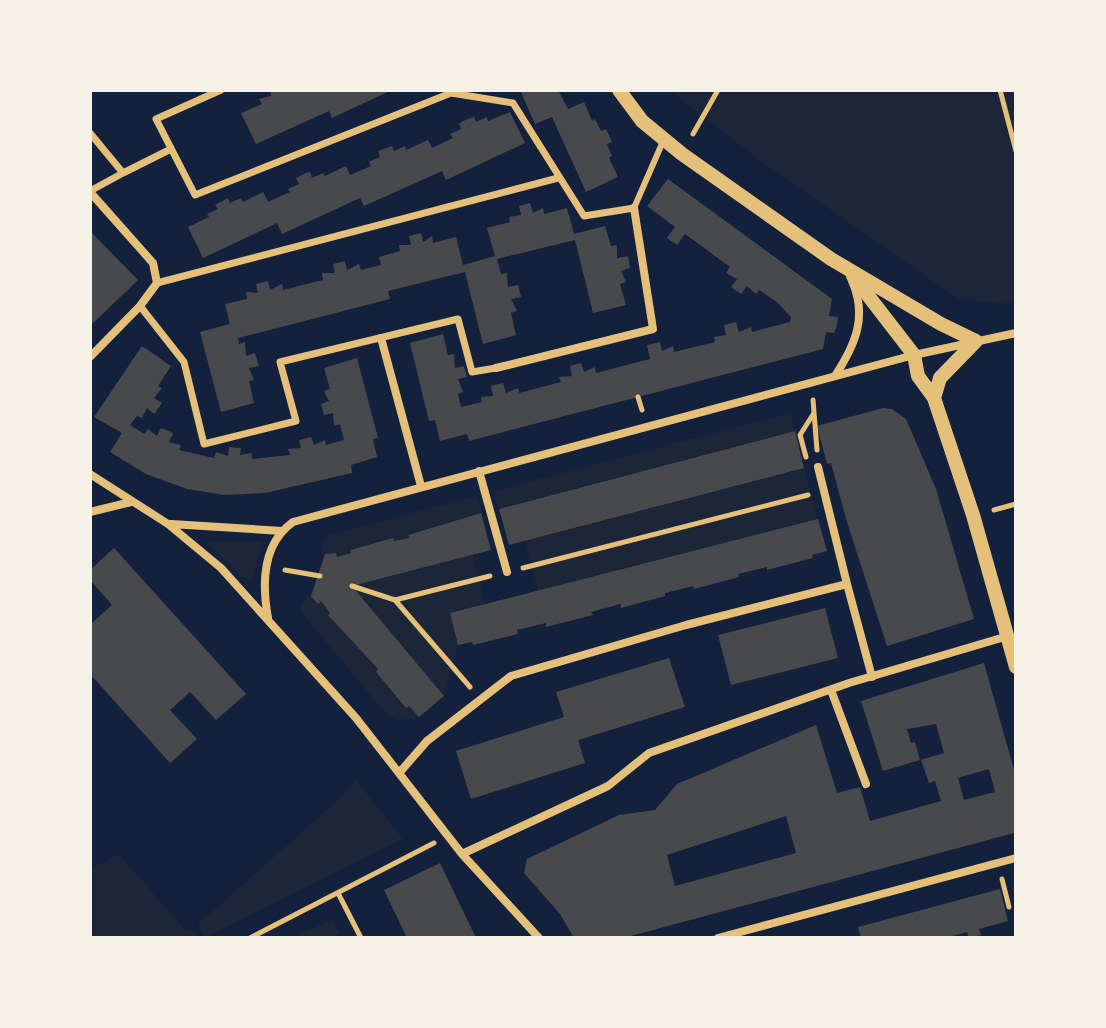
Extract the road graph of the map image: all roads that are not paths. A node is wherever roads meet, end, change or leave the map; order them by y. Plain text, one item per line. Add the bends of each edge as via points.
1 (221, 90) edge
2 (619, 90) edge
3 (450, 92) edge
4 (90, 133) edge
5 (664, 139) junction
6 (171, 149) junction
7 (123, 173) junction
8 (558, 178) junction
9 (90, 191) edge
10 (634, 208) junction
11 (845, 266) junction
12 (157, 283) junction
13 (140, 306) junction
14 (1016, 333) edge
15 (381, 338) junction
16 (976, 341) junction
17 (914, 355) junction
18 (90, 357) edge
19 (496, 368) joint
20 (835, 377) junction
21 (934, 398) junction
22 (818, 467) road end
23 (479, 471) junction
24 (90, 474) edge
25 (421, 486) junction
26 (131, 502) junction
27 (90, 512) edge
28 (168, 524) junction
29 (282, 531) junction
30 (507, 572) road end
31 (847, 584) junction
32 (268, 618) junction
33 (1008, 636) junction
34 (1016, 667) edge
35 (872, 677) junction
36 (831, 690) junction
37 (400, 772) junction
38 (866, 784) dead end
39 (462, 854) junction
40 (1016, 858) edge
41 (539, 938) edge
42 (718, 938) edge

1 - 6 street via 156,119
2 - 5 street via 642,121
3 - 6 street via 195,195
3 - 8 street via 513,103
4 - 7 street
5 - 10 lane
5 - 11 street
6 - 7 street
7 - 9 street
8 - 10 street via 584,216
8 - 12 street
9 - 12 street via 153,263
10 - 19 street via 653,329
11 - 16 street
11 - 17 street
11 - 20 street via 861,317 854,345
12 - 13 street
13 - 15 street via 184,362 204,444 296,421 280,362
13 - 18 street
14 - 16 street
15 - 19 street via 458,319 472,372
15 - 25 street
16 - 17 street
16 - 21 street via 940,378
17 - 20 street
17 - 21 street via 918,376
20 - 23 street
21 - 33 street
22 - 31 street
23 - 25 street
23 - 30 street
24 - 26 street
25 - 29 street via 293,522
26 - 27 street
26 - 28 street
28 - 29 street
28 - 32 street via 221,568
29 - 32 street via 266,567
31 - 35 street
31 - 37 street via 511,676 427,741
32 - 37 street
33 - 34 street
33 - 35 street
35 - 36 street
36 - 38 street
36 - 39 street via 649,753 608,786
37 - 39 street
39 - 41 street
40 - 42 street

